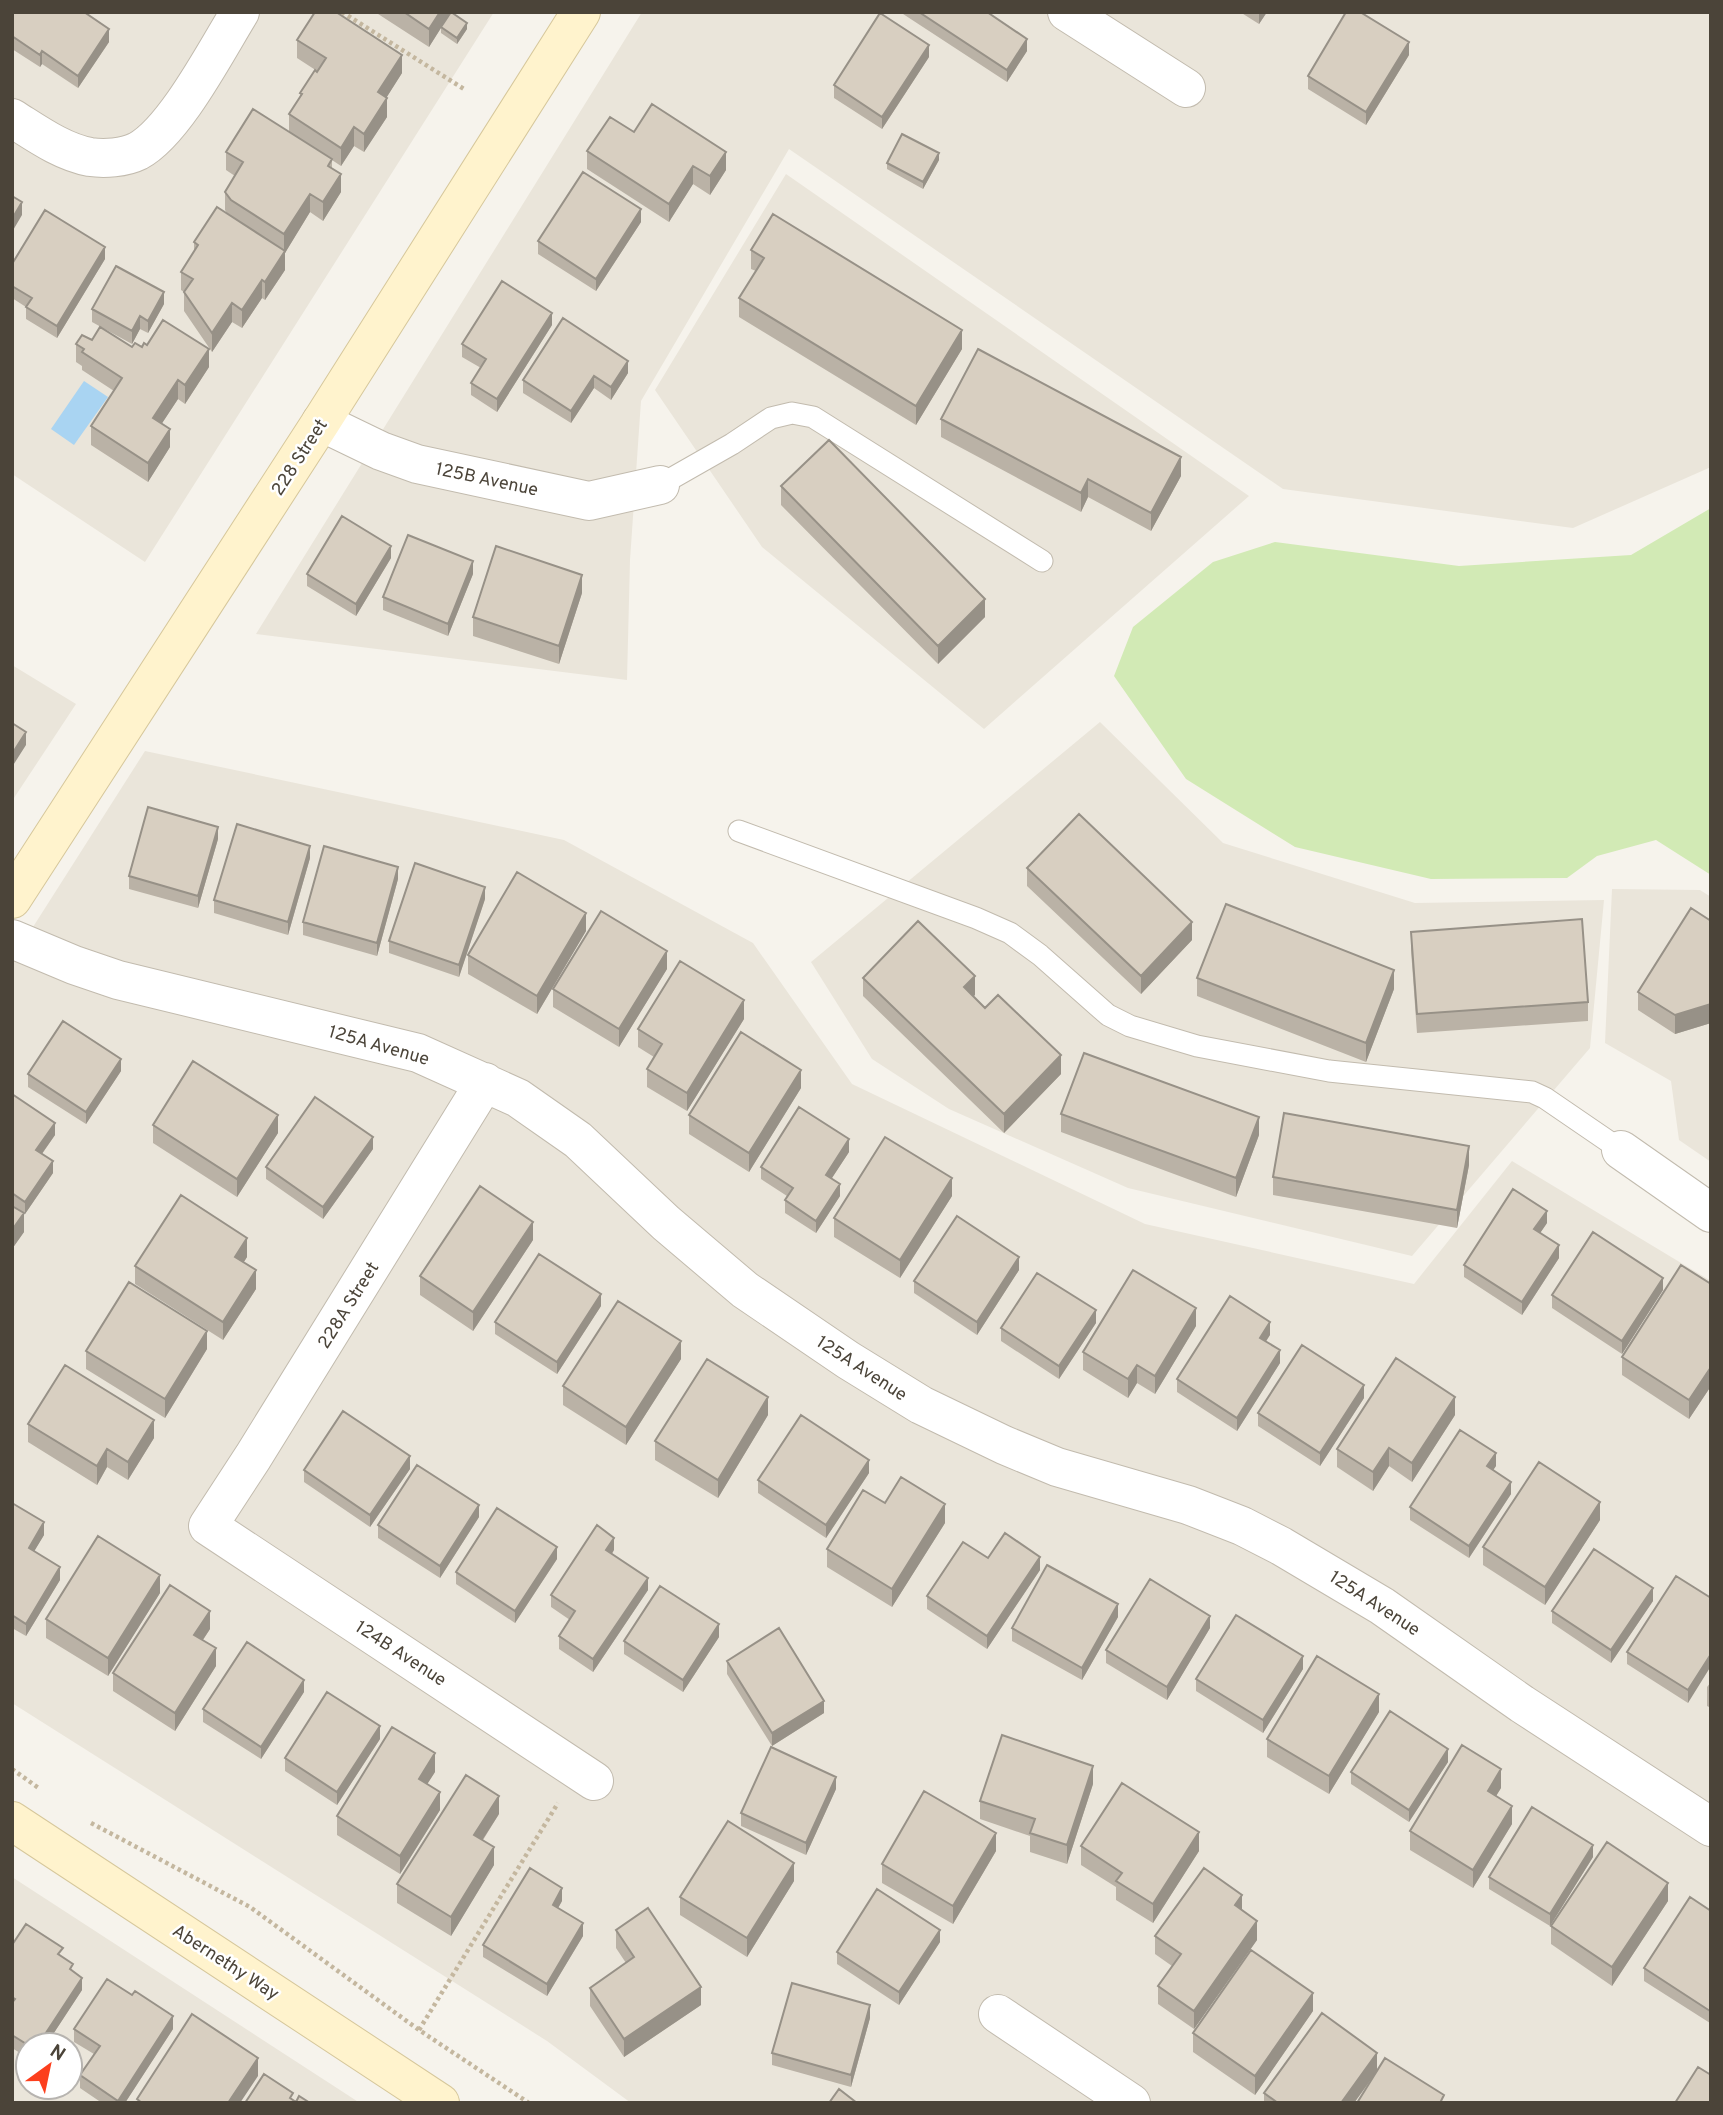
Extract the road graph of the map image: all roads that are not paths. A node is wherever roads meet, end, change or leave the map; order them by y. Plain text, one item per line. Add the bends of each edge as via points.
1 (240, 12) edge
2 (581, 12) edge
3 (1067, 12) edge
4 (1186, 88) dead end
5 (12, 118) edge
6 (321, 422) junction
7 (660, 485) joint
8 (1042, 561) dead end
9 (739, 831) dead end
10 (12, 899) edge
11 (12, 939) edge
12 (485, 1082) junction
13 (1621, 1150) joint
14 (1711, 1213) edge
15 (208, 1526) joint
16 (587, 1775) road end
17 (12, 1821) edge
18 (1711, 1827) edge
19 (998, 2014) dead end
20 (440, 2103) edge
21 (1130, 2103) edge

1 - 5 street via 178,111 137,151 114,157 89,156 63,148
2 - 6 street, 228 Street
3 - 4 street
6 - 7 street, 125B Avenue via 417,464 589,501
6 - 10 street, 228 Street
7 - 8 lane via 771,418 792,413 813,417
9 - 13 lane via 1010,933 1108,1015 1130,1026 1197,1046 1329,1071 1532,1092
11 - 12 street, 125A Avenue via 118,981 418,1053
12 - 15 street, 228A Street
12 - 18 street, 125A Avenue via 518,1098 578,1140 745,1290 921,1405 1057,1467 1188,1505 1290,1551 1382,1606
13 - 14 street
15 - 16 street, 124B Avenue
17 - 20 street, Abernethy Way
19 - 21 street

